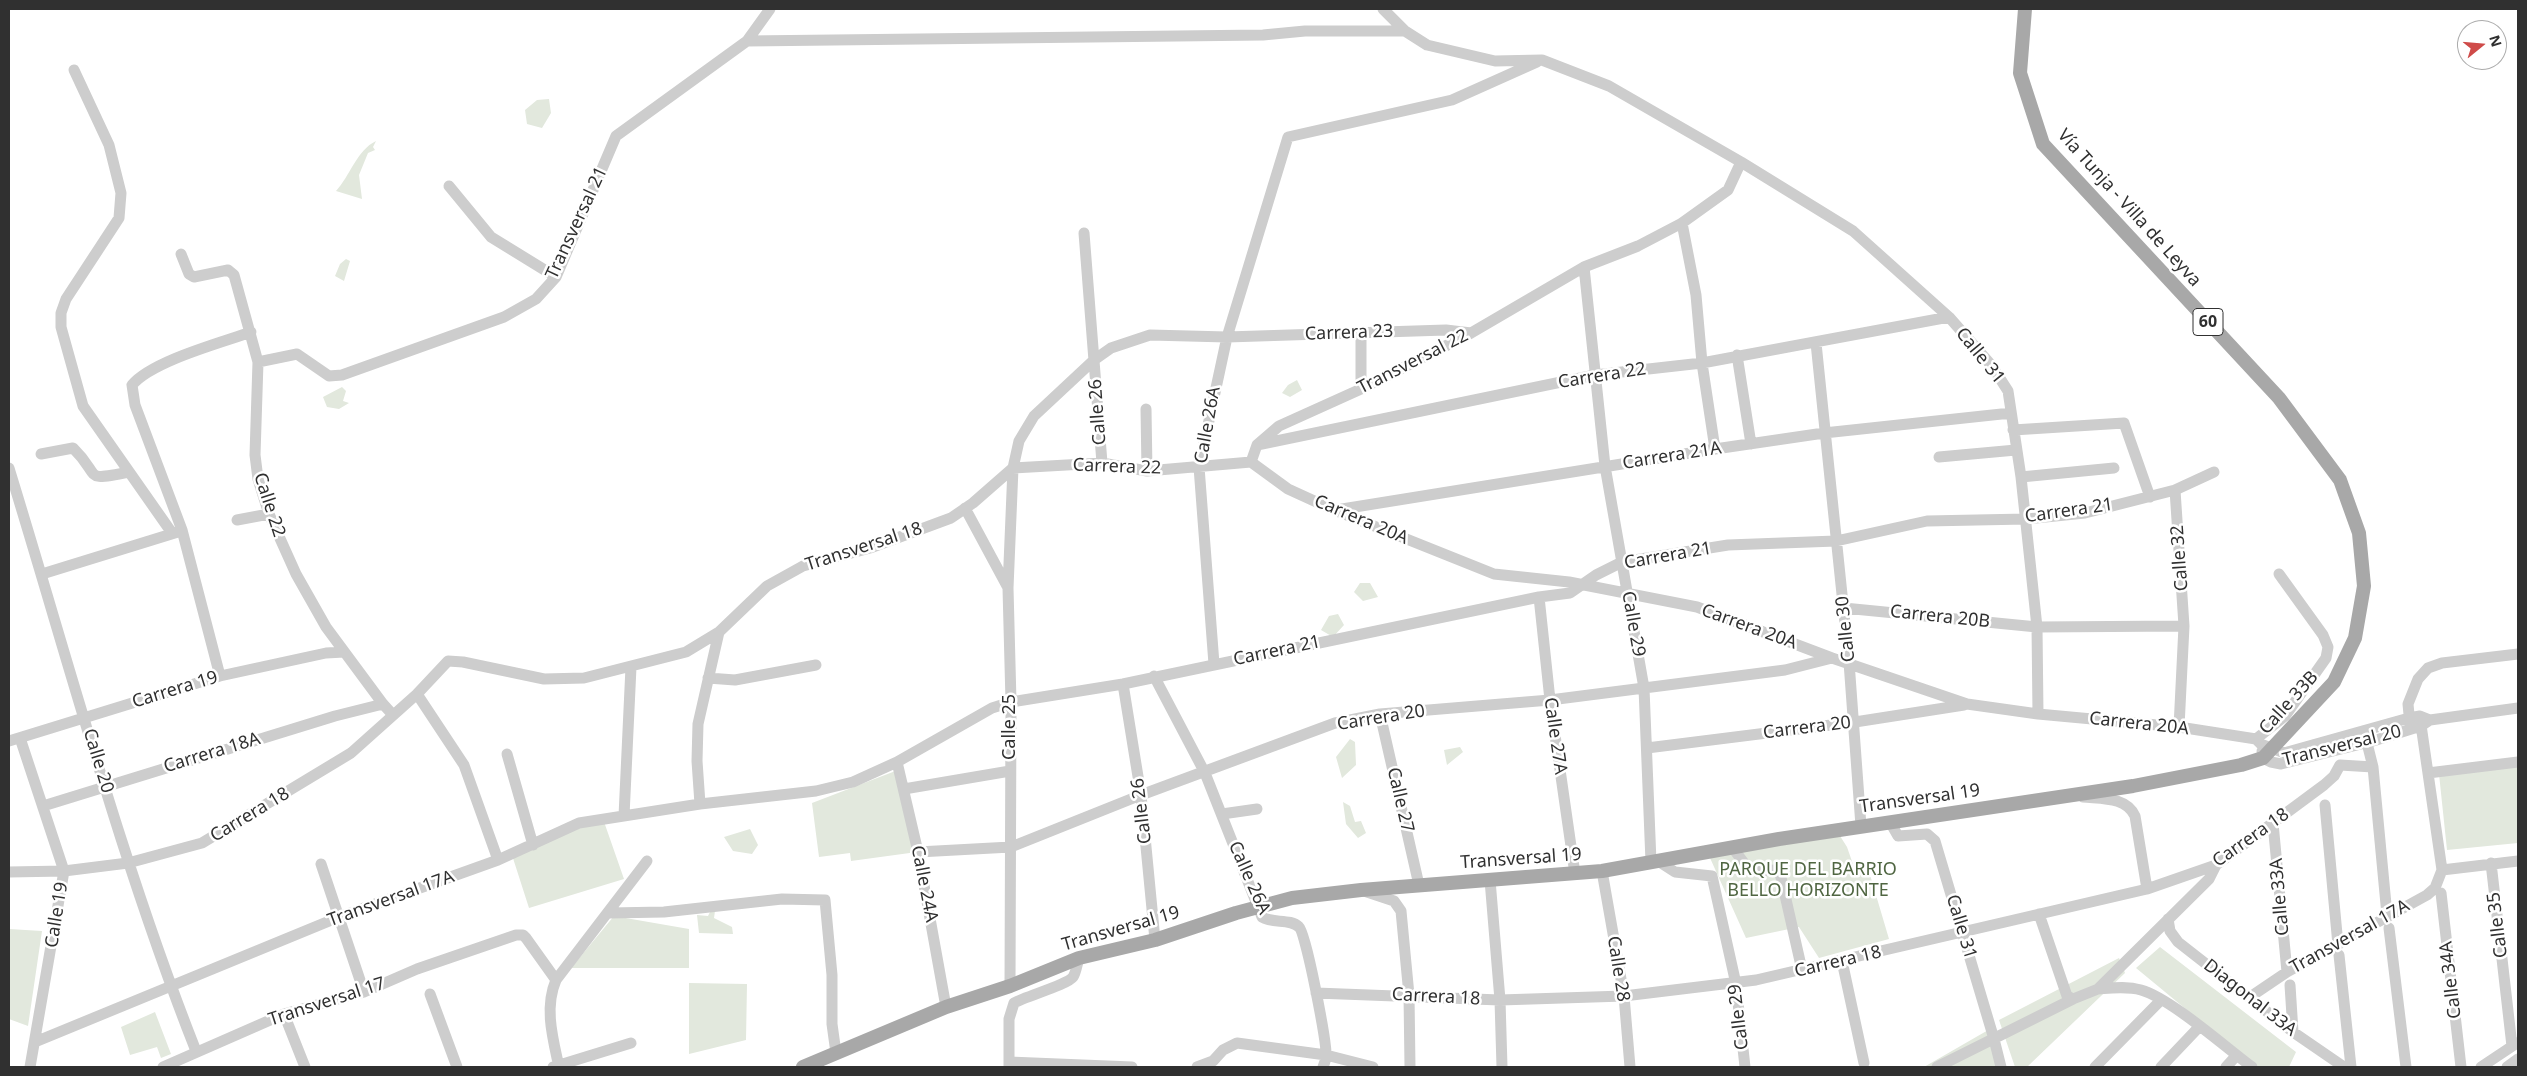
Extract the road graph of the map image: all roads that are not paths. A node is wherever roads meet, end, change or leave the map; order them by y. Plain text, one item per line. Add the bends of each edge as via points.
1 (770, 9) edge
2 (1383, 9) edge
3 (2025, 9) edge
4 (1405, 31) junction
5 (747, 41) junction
6 (1542, 60) junction
7 (74, 70) dead end
8 (1741, 162) junction
9 (449, 186) dead end
10 (1682, 223) junction
11 (1084, 233) dead end
12 (181, 254) dead end
13 (1584, 267) junction
14 (556, 276) junction
15 (1948, 317) junction
16 (250, 332) junction
17 (1361, 332) junction
18 (1471, 334) junction
19 (1227, 337) junction
20 (1816, 343) junction
21 (1737, 355) junction
22 (1094, 360) junction
23 (258, 362) junction
24 (1702, 363) junction
25 (1595, 375) junction
26 (1361, 389) junction
27 (1146, 408) dead end
28 (2011, 413) junction
29 (2013, 430) junction
30 (1824, 434) junction
31 (1751, 444) junction
32 (1257, 445) junction
33 (1715, 449) junction
34 (2016, 450) junction
35 (41, 454) dead end
36 (1939, 457) dead end
37 (1252, 462) junction
38 (1102, 463) junction
39 (1605, 466) junction
40 (1199, 467) junction
41 (9, 468) edge
42 (1013, 468) junction
43 (2114, 468) dead end
44 (1148, 471) junction
45 (130, 472) junction
46 (2214, 472) dead end
47 (2021, 477) junction
48 (2175, 490) junction
49 (2150, 497) junction
50 (965, 508) junction
51 (1334, 510) junction
52 (269, 514) junction
53 (2026, 519) junction
54 (237, 520) dead end
55 (177, 532) junction
56 (1836, 541) junction
57 (1622, 562) junction
58 (42, 574) junction
59 (2279, 574) dead end
60 (1581, 585) junction
61 (2364, 586) joint
62 (1008, 588) junction
63 (1627, 594) junction
64 (1539, 597) junction
65 (1844, 608) junction
66 (2184, 626) junction
67 (2037, 627) junction
68 (719, 632) junction
69 (344, 652) junction
70 (2518, 654) edge
71 (1832, 658) junction
72 (448, 661) joint
73 (1849, 662) junction
74 (1214, 664) junction
75 (816, 665) dead end
76 (632, 667) junction
77 (220, 676) junction
78 (1154, 676) junction
79 (708, 678) junction
80 (1123, 684) junction
81 (1644, 688) junction
82 (417, 694) junction
83 (1550, 700) junction
84 (1011, 702) junction
85 (382, 704) junction
86 (1967, 704) junction
87 (2518, 708) edge
88 (1380, 714) junction
89 (2038, 714) junction
90 (393, 715) junction
91 (84, 718) junction
92 (1855, 722) junction
93 (2418, 722) junction
94 (2179, 727) junction
95 (14, 739) edge
96 (2367, 743) junction
97 (2263, 747) junction
98 (1647, 748) junction
99 (2336, 750) junction
100 (507, 754) dead end
101 (898, 762) junction
102 (2518, 762) edge
103 (2340, 765) junction
104 (2373, 767) junction
105 (1010, 771) junction
106 (1204, 773) junction
107 (2428, 773) junction
108 (106, 786) junction
109 (904, 789) junction
110 (1141, 795) junction
111 (2073, 795) junction
112 (700, 804) junction
113 (2325, 805) dead end
114 (43, 806) junction
115 (1257, 809) dead end
116 (1222, 814) junction
117 (624, 816) junction
118 (1890, 822) junction
119 (2273, 823) junction
120 (1861, 826) junction
121 (533, 845) junction
122 (1011, 847) junction
123 (1732, 847) junction
124 (918, 852) junction
125 (498, 860) junction
126 (647, 861) dead end
127 (2518, 861) edge
128 (1654, 862) junction
129 (128, 863) junction
130 (2491, 863) junction
131 (321, 864) dead end
132 (2216, 865) junction
133 (2442, 870) junction
134 (64, 871) junction
135 (1602, 871) junction
136 (9, 872) edge
137 (1575, 874) junction
138 (1490, 880) junction
139 (1419, 885) junction
140 (2147, 889) junction
141 (1361, 890) junction
142 (2441, 892) dead end
143 (1258, 906) junction
144 (610, 912) junction
145 (2039, 914) junction
146 (2387, 916) junction
147 (339, 917) junction
148 (2168, 919) junction
149 (2389, 928) dead end
150 (1963, 933) junction
151 (1155, 940) junction
152 (2338, 950) junction
153 (1079, 958) junction
154 (1842, 961) junction
155 (1802, 970) junction
156 (2287, 972) junction
157 (556, 980) junction
158 (1736, 984) junction
159 (2290, 985) dead end
160 (170, 986) junction
161 (1010, 986) junction
162 (2098, 989) junction
163 (364, 992) junction
164 (1316, 993) junction
165 (430, 994) dead end
166 (1409, 995) junction
167 (1624, 996) junction
168 (2250, 997) junction
169 (2070, 998) junction
170 (1500, 1000) junction
171 (2161, 1000) junction
172 (946, 1007) junction
173 (284, 1014) junction
174 (2199, 1027) junction
175 (2293, 1032) junction
176 (1994, 1039) junction
177 (35, 1042) junction
178 (631, 1043) dead end
179 (2515, 1044) edge
180 (196, 1051) junction
181 (836, 1053) junction
182 (1326, 1055) junction
183 (2236, 1056) junction
184 (2518, 1059) edge
185 (1864, 1063) dead end
186 (1212, 1064) edge
187 (1009, 1065) edge
188 (556, 1066) edge
189 (1076, 1066) edge
190 (30, 1067) edge
191 (163, 1067) edge
192 (305, 1067) edge
193 (457, 1067) edge
194 (803, 1067) edge
195 (1132, 1067) edge
196 (1197, 1067) edge
197 (1323, 1067) edge
198 (1373, 1067) edge
199 (1410, 1067) edge
200 (1502, 1067) edge
201 (1630, 1067) edge
202 (1745, 1067) edge
203 (1937, 1067) edge
204 (2001, 1067) edge
205 (2095, 1067) edge
206 (2161, 1067) edge
207 (2226, 1067) edge
208 (2252, 1067) edge
209 (2344, 1067) edge
210 (2351, 1067) edge
211 (2406, 1067) edge
212 (2461, 1067) edge
213 (2482, 1067) edge
214 (2507, 1067) edge

1 - 5 street, Transversal 21
2 - 4 street
3 - 61 main road, Vía Tunja - Villa de Leyva / 60 via 2020,73 2043,144 2278,398 2340,480 2359,533
4 - 5 street
4 - 6 street via 1427,45 1495,61
5 - 14 street, Transversal 21 via 616,136
6 - 8 street, Calle 31 via 1609,86
6 - 19 street, Calle 26A via 1452,100 1288,138
7 - 45 street via 109,146 122,193 119,218 66,299 61,327 83,406
8 - 10 street via 1728,190
8 - 15 street, Calle 31 via 1853,231
9 - 14 street via 491,237
10 - 13 street via 1638,246
10 - 24 street via 1696,295
11 - 22 street, Calle 26
12 - 16 street, Calle 22 via 189,274 194,277 228,270 234,275
13 - 18 street, Transversal 22
13 - 25 street, Calle 29
14 - 23 street, Transversal 21 via 536,299 504,317 342,374 329,376 297,354
15 - 20 street, Carrera 22
15 - 28 street, Calle 31 via 1992,366 2008,391
16 - 23 street, Calle 22
16 - 55 street via 188,354 140,376 132,385 135,405
17 - 18 street, Carrera 23 via 1446,330
17 - 19 street, Carrera 23
17 - 26 street
18 - 26 street, Transversal 22
19 - 22 street, Carrera 23 via 1150,335 1111,348
19 - 40 street, Calle 26A
20 - 21 street, Carrera 22
20 - 30 street, Calle 30
21 - 24 street, Carrera 22
21 - 31 street
22 - 38 street, Calle 26
22 - 42 street, Calle 25 via 1034,416 1019,441
23 - 52 street, Calle 22 via 255,455 258,479
24 - 25 street, Carrera 22
24 - 33 street
25 - 32 street, Carrera 22
25 - 39 street, Calle 29
26 - 32 street, Transversal 22 via 1279,426
27 - 44 street
28 - 29 street, Calle 31
28 - 30 street, Carrera 21A
29 - 34 street, Calle 31
29 - 49 street via 2124,423
30 - 31 street, Carrera 21A
30 - 56 street, Calle 30
31 - 33 street, Carrera 21A
32 - 37 street
33 - 39 street, Carrera 21A
34 - 36 street
34 - 47 street, Calle 31
35 - 45 street via 73,448 92,474 98,477
37 - 40 street, Carrera 22
37 - 51 street, Carrera 20A via 1288,489
38 - 42 street, Carrera 22
38 - 44 street, Carrera 22
39 - 51 street, Carrera 21A
39 - 57 street, Calle 29
40 - 44 street, Carrera 22
40 - 74 street, Calle 26A
41 - 58 street, Calle 20
42 - 50 street, Transversal 18
42 - 62 street, Calle 25
43 - 47 street
45 - 55 street
46 - 48 street, Carrera 21
47 - 53 street, Calle 31
48 - 49 street, Carrera 21
48 - 66 street, Calle 32
49 - 53 street, Carrera 21 via 2085,512
50 - 62 street
50 - 68 street, Transversal 18 via 951,518 870,548 803,566 767,586
51 - 60 street, Carrera 20A via 1494,574
52 - 54 street
52 - 69 street, Calle 22 via 296,574
53 - 56 street, Carrera 21 via 1927,521
53 - 67 street, Calle 31
55 - 58 street
55 - 77 street
56 - 57 street, Carrera 21 via 1728,545
56 - 65 street, Calle 30
57 - 60 street, Carrera 21
57 - 63 street, Calle 29
58 - 91 street, Calle 20
59 - 97 street via 2323,635 2328,647 2326,658
60 - 63 street, Carrera 20A
60 - 64 street, Carrera 21 via 1570,593
61 - 97 main road, Calle 33B / 60 via 2355,638 2334,682
62 - 84 street, Calle 25
63 - 71 street, Carrera 20A via 1697,607
63 - 81 street, Calle 29
64 - 74 street, Carrera 21
64 - 83 street, Calle 27A
65 - 67 street, Carrera 20B
65 - 73 street, Calle 30
66 - 67 street
66 - 94 street
67 - 89 street, Calle 31
68 - 76 street, Transversal 18 via 686,652
68 - 79 street
69 - 77 street, Carrera 19
69 - 85 street, Calle 22
70 - 93 street, Transversal 20 via 2442,663 2428,668 2418,679 2408,704
71 - 73 street, Carrera 20A
71 - 81 street, Carrera 20 via 1785,670
72 - 76 street, Transversal 18 via 544,679 584,678
72 - 82 street, Carrera 18
73 - 86 street, Carrera 20A
73 - 92 street, Calle 30
74 - 78 street, Carrera 21
75 - 79 street via 735,680
76 - 117 street
77 - 91 street, Carrera 19
78 - 80 street, Carrera 21
78 - 106 street, Calle 26A
79 - 112 street via 698,724 696,761
80 - 84 street, Carrera 21
80 - 110 street, Calle 26
81 - 83 street, Carrera 20
81 - 98 street, Calle 29
82 - 90 street, Carrera 18
82 - 125 street via 464,765
83 - 88 street, Carrera 20
83 - 137 street, Calle 27A
84 - 101 street, Carrera 21 via 992,708
84 - 105 street, Calle 25
85 - 90 street, Calle 22
85 - 108 street, Carrera 18A
86 - 89 street, Carrera 20A
86 - 92 street, Carrera 20
87 - 93 street
88 - 106 street, Carrera 20 via 1335,723
88 - 139 street, Calle 27
89 - 94 street, Carrera 20A
90 - 129 street, Carrera 18 via 351,753 226,830 202,843
91 - 95 street, Carrera 19
91 - 108 street, Calle 20
92 - 98 street, Carrera 20
92 - 120 street, Calle 30
93 - 96 street, Transversal 20
93 - 97 street, Transversal 20 via 2284,753
93 - 107 street
94 - 97 street, Carrera 20A
95 - 114 street, Calle 19
96 - 99 street, Transversal 20
96 - 104 street
97 - 99 street, Transversal 20 via 2271,762 2281,764
97 - 111 main road, Transversal 19 via 2241,765
98 - 128 street, Calle 29
99 - 103 street
100 - 121 street
101 - 109 street, Calle 24A
101 - 112 street, Transversal 17A via 853,782 816,790
102 - 107 street
103 - 104 street
103 - 119 street, Carrera 18 via 2324,785
104 - 146 street
105 - 109 street
105 - 122 street, Calle 25
106 - 110 street, Carrera 20
106 - 116 street, Calle 26A
107 - 133 street
108 - 114 street, Carrera 18A
108 - 129 street, Calle 20
109 - 124 street, Calle 24A
110 - 122 street, Carrera 20
110 - 151 street, Calle 26
111 - 118 main road, Transversal 19
111 - 140 street via 2122,802 2131,807
112 - 117 street, Transversal 17A
113 - 152 street
114 - 134 street, Calle 19
115 - 116 street
116 - 143 street, Calle 26A
117 - 121 street, Transversal 17A via 579,824
118 - 120 main road, Transversal 19
118 - 150 street, Calle 31 via 1898,836 1932,836
119 - 132 street, Carrera 18
119 - 156 street, Calle 33A
120 - 123 main road, Transversal 19
121 - 125 street, Transversal 17A
122 - 124 street, Carrera 20
122 - 161 street, Calle 25
123 - 128 main road, Transversal 19
123 - 155 street via 1750,871 1776,870 1780,873
124 - 172 street, Calle 24A
125 - 147 street, Transversal 17A
126 - 144 street
127 - 130 street
128 - 135 main road, Transversal 19
128 - 158 street, Calle 29 via 1675,872 1712,876
129 - 134 street, Carrera 18
129 - 160 street, Calle 20
130 - 133 street
130 - 179 street, Calle 35
131 - 147 street
132 - 140 street, Carrera 18
132 - 148 street via 2209,878
133 - 146 street, Transversal 17A via 2435,888 2427,895
134 - 136 street, Carrera 18
134 - 177 street, Calle 19
135 - 137 main road, Transversal 19
135 - 167 street, Calle 28
137 - 138 main road, Transversal 19
138 - 139 main road, Transversal 19
138 - 170 street
139 - 141 main road, Transversal 19
140 - 145 street, Carrera 18
141 - 143 main road, Transversal 19 via 1292,898
141 - 166 street via 1394,901 1401,911
142 - 212 street, Calle 34A
143 - 151 main road, Transversal 19
143 - 164 street, Calle 26A via 1262,917 1270,922 1292,923 1299,927
144 - 157 street
144 - 181 street via 664,912 782,899 825,900
145 - 150 street, Carrera 18
145 - 169 street
146 - 152 street, Transversal 17A
147 - 160 street, Transversal 17A
147 - 163 street
148 - 162 street
148 - 168 street, Diagonal 33A via 2170,931 2178,942
149 - 211 street
150 - 154 street, Carrera 18
150 - 176 street, Calle 31
151 - 153 main road, Transversal 19
152 - 156 street, Transversal 17A
152 - 210 street
153 - 161 main road, Transversal 19
153 - 187 street via 1073,978 1014,1003 1009,1019
154 - 155 street, Carrera 18
154 - 185 street
155 - 158 street, Carrera 18
156 - 168 street, Transversal 17A
157 - 163 street, Transversal 17 via 523,935 417,970
157 - 188 street via 552,988 550,1021
158 - 167 street, Carrera 18
158 - 202 street, Calle 29
159 - 175 street
160 - 177 street, Transversal 17A
160 - 180 street, Calle 20
161 - 172 main road, Transversal 19
162 - 169 street
162 - 171 street via 2121,987 2141,990
163 - 173 street, Transversal 17
164 - 166 street, Carrera 18
164 - 182 street, Calle 26A
165 - 193 street
166 - 170 street, Carrera 18
166 - 199 street
167 - 170 street, Carrera 18
167 - 201 street, Calle 28
168 - 175 street, Diagonal 33A
169 - 176 street
170 - 200 street
171 - 174 street
171 - 205 street
172 - 181 main road, Transversal 19
173 - 180 street, Transversal 17
173 - 192 street
174 - 183 street
174 - 206 street
175 - 209 street, Diagonal 33A
176 - 203 street
176 - 204 street, Calle 31
177 - 190 street, Calle 19
178 - 188 street
179 - 213 street
180 - 191 street, Transversal 17
181 - 194 main road, Transversal 19
182 - 186 street via 1237,1043 1223,1050
182 - 197 street, Calle 26A
182 - 198 street
183 - 207 street
183 - 208 street
184 - 214 street
186 - 196 street
187 - 189 street
189 - 195 street

